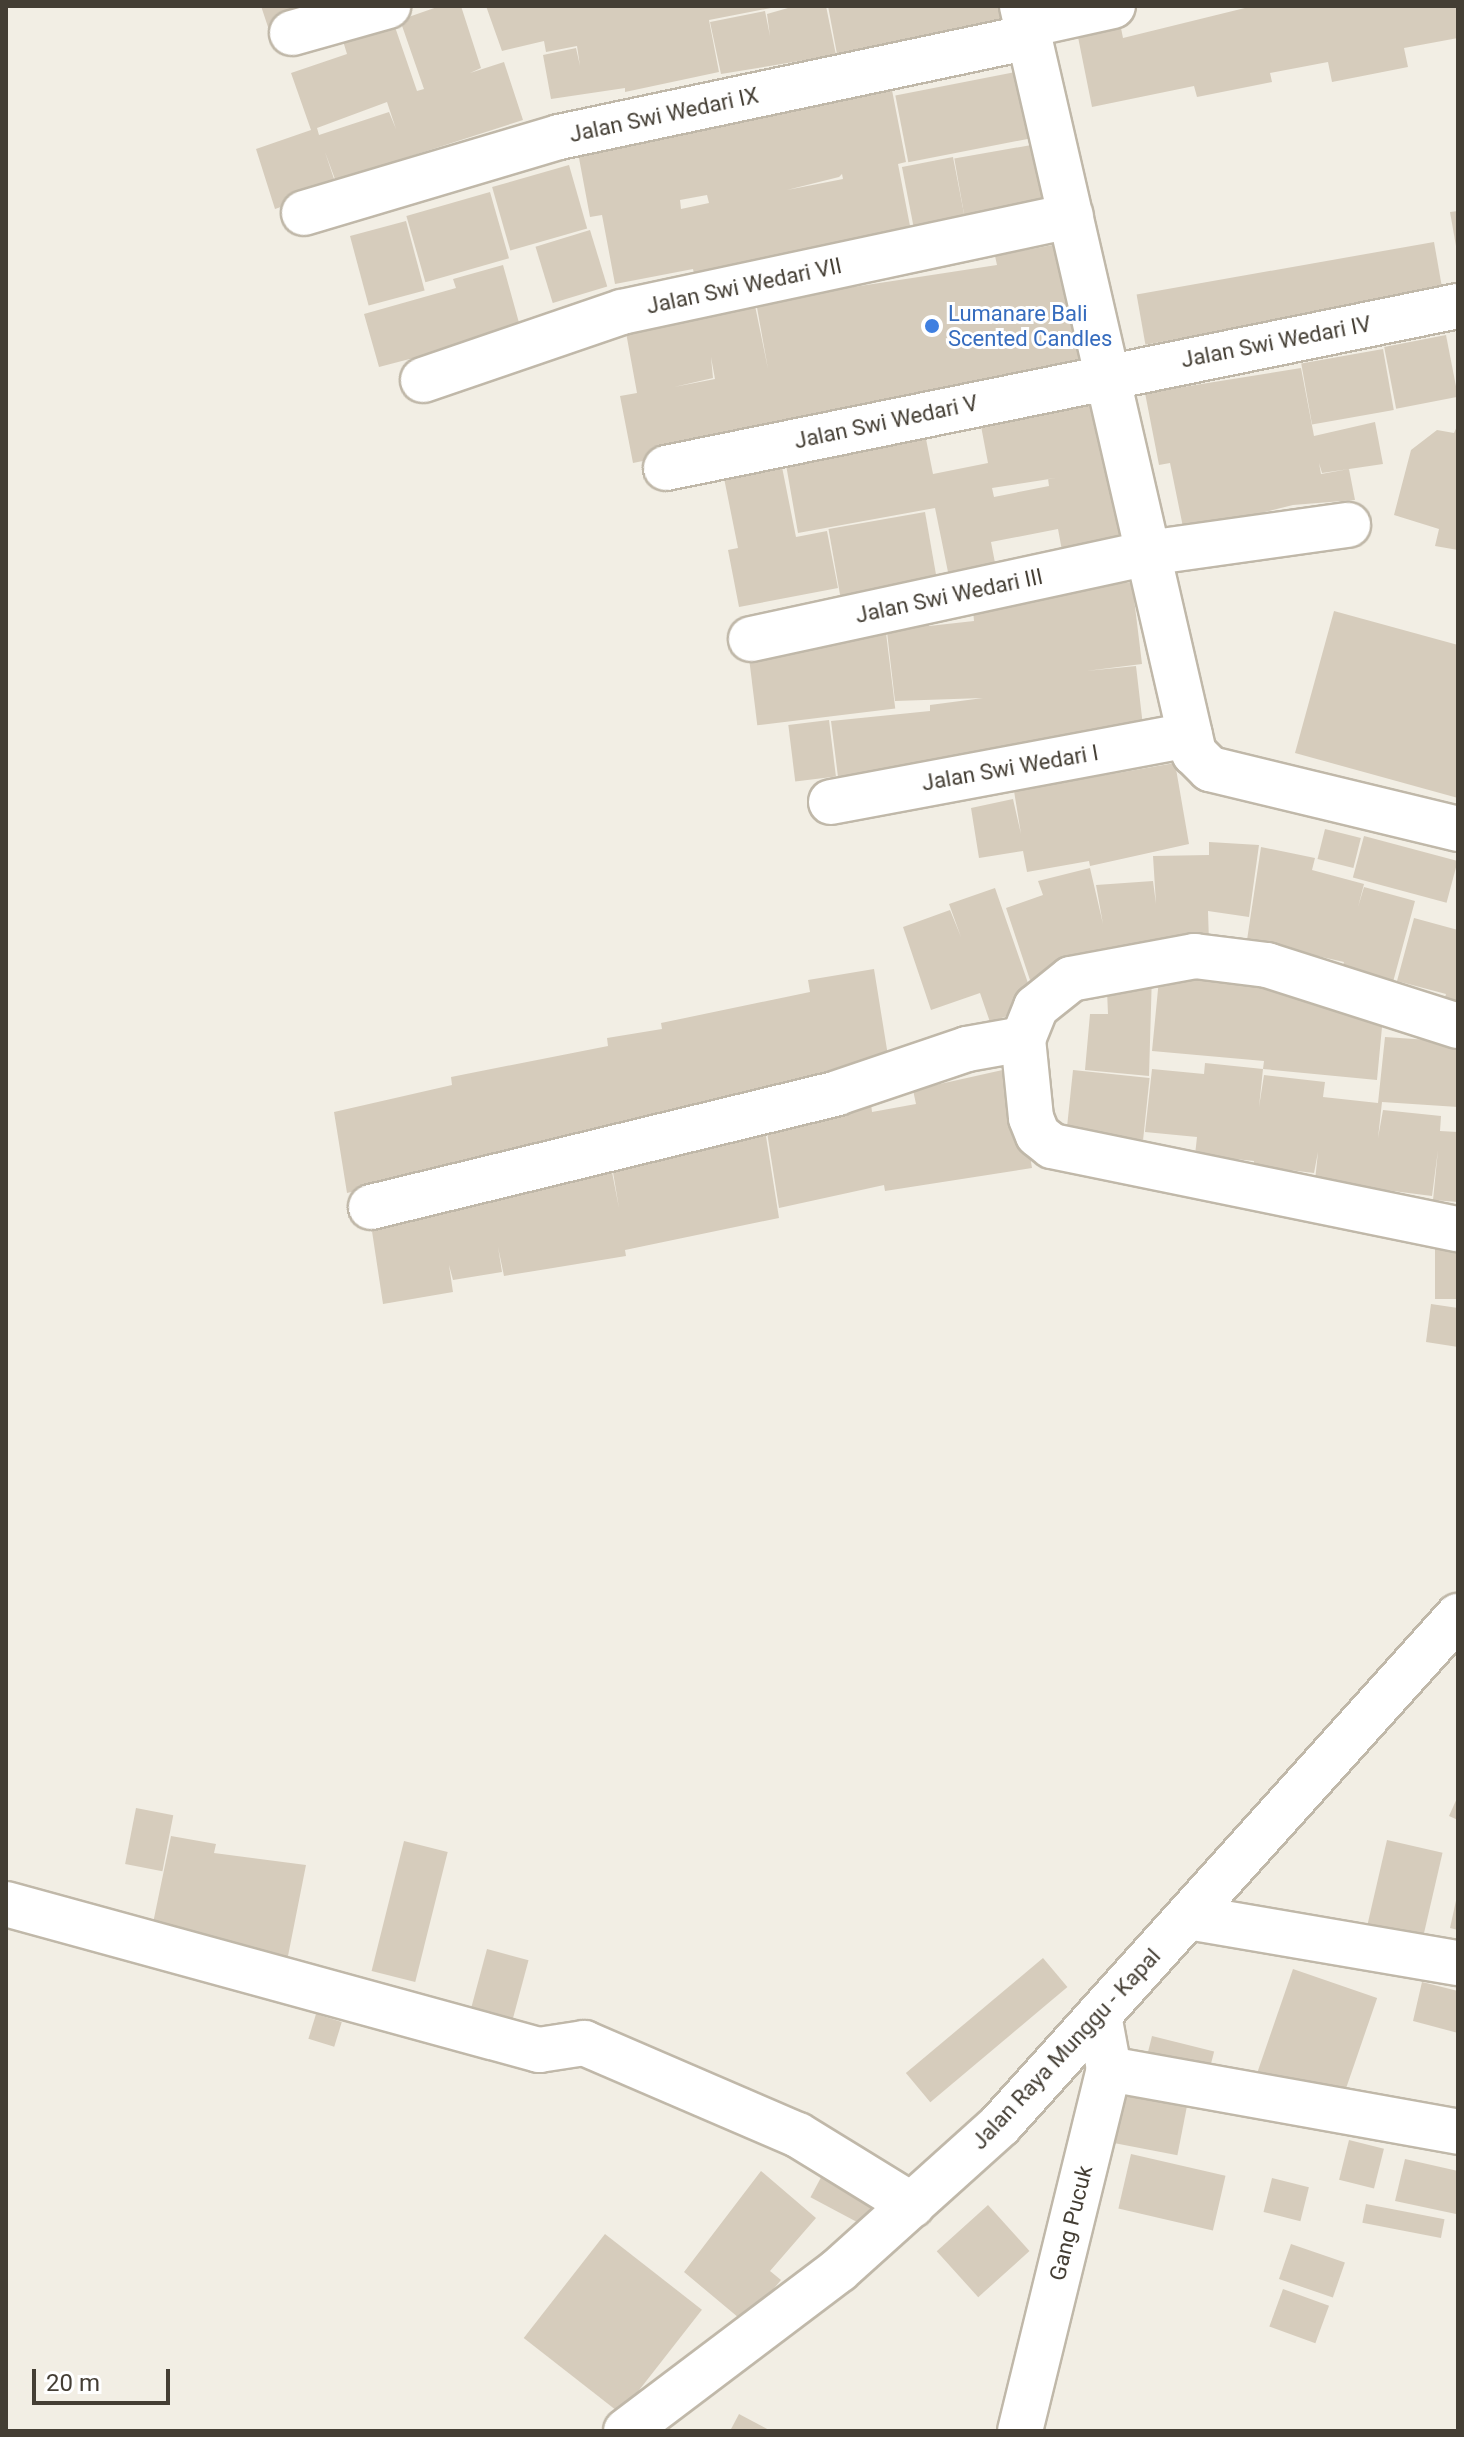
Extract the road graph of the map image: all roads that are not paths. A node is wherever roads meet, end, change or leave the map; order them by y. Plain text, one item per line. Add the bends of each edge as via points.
1 (388, 6) edge
2 (1113, 6) edge
3 (1026, 22) edge
4 (292, 33) dead end
5 (304, 213) dead end
6 (1071, 216) junction
7 (1451, 308) edge
8 (1107, 375) junction
9 (423, 380) dead end
10 (666, 468) dead end
11 (1348, 525) dead end
12 (1148, 553) junction
13 (751, 639) dead end
14 (1195, 749) junction
15 (831, 802) dead end
16 (1458, 829) edge
17 (1458, 1026) edge
18 (1023, 1039) junction
19 (371, 1207) dead end
20 (1458, 1229) edge
21 (1458, 1616) edge
22 (6, 1904) edge
23 (1188, 1917) junction
24 (1458, 1963) edge
25 (1099, 2015) junction
26 (1109, 2069) junction
27 (1458, 2132) edge
28 (912, 2205) junction
29 (626, 2431) edge
30 (1020, 2431) edge

1 - 4 street
2 - 3 street, Jalan Swi Wedari IX
3 - 5 street, Jalan Swi Wedari IX via 559,137
3 - 6 street
6 - 8 street
6 - 9 street, Jalan Swi Wedari VII via 622,312
7 - 8 street, Jalan Swi Wedari IV
8 - 10 street, Jalan Swi Wedari V
8 - 12 street
11 - 12 street, Jalan Swi Wedari III
12 - 13 street, Jalan Swi Wedari III
12 - 14 street
14 - 15 street, Jalan Swi Wedari I
14 - 16 street
17 - 18 street via 1267,965 1195,956 1071,979 1036,1007
18 - 19 street via 967,1049 837,1093
18 - 20 street via 1031,1118 1038,1135 1052,1146
21 - 23 street, Jalan Raya Munggu - Kapal
22 - 28 street via 539,2050 584,2043 798,2135
23 - 24 street
23 - 25 street, Jalan Raya Munggu - Kapal
25 - 26 street, Gang Pucuk
25 - 28 street, Jalan Raya Munggu - Kapal via 1000,2125
26 - 27 street
26 - 30 street, Gang Pucuk
28 - 29 street, Jalan Raya Munggu - Kapal via 839,2270

